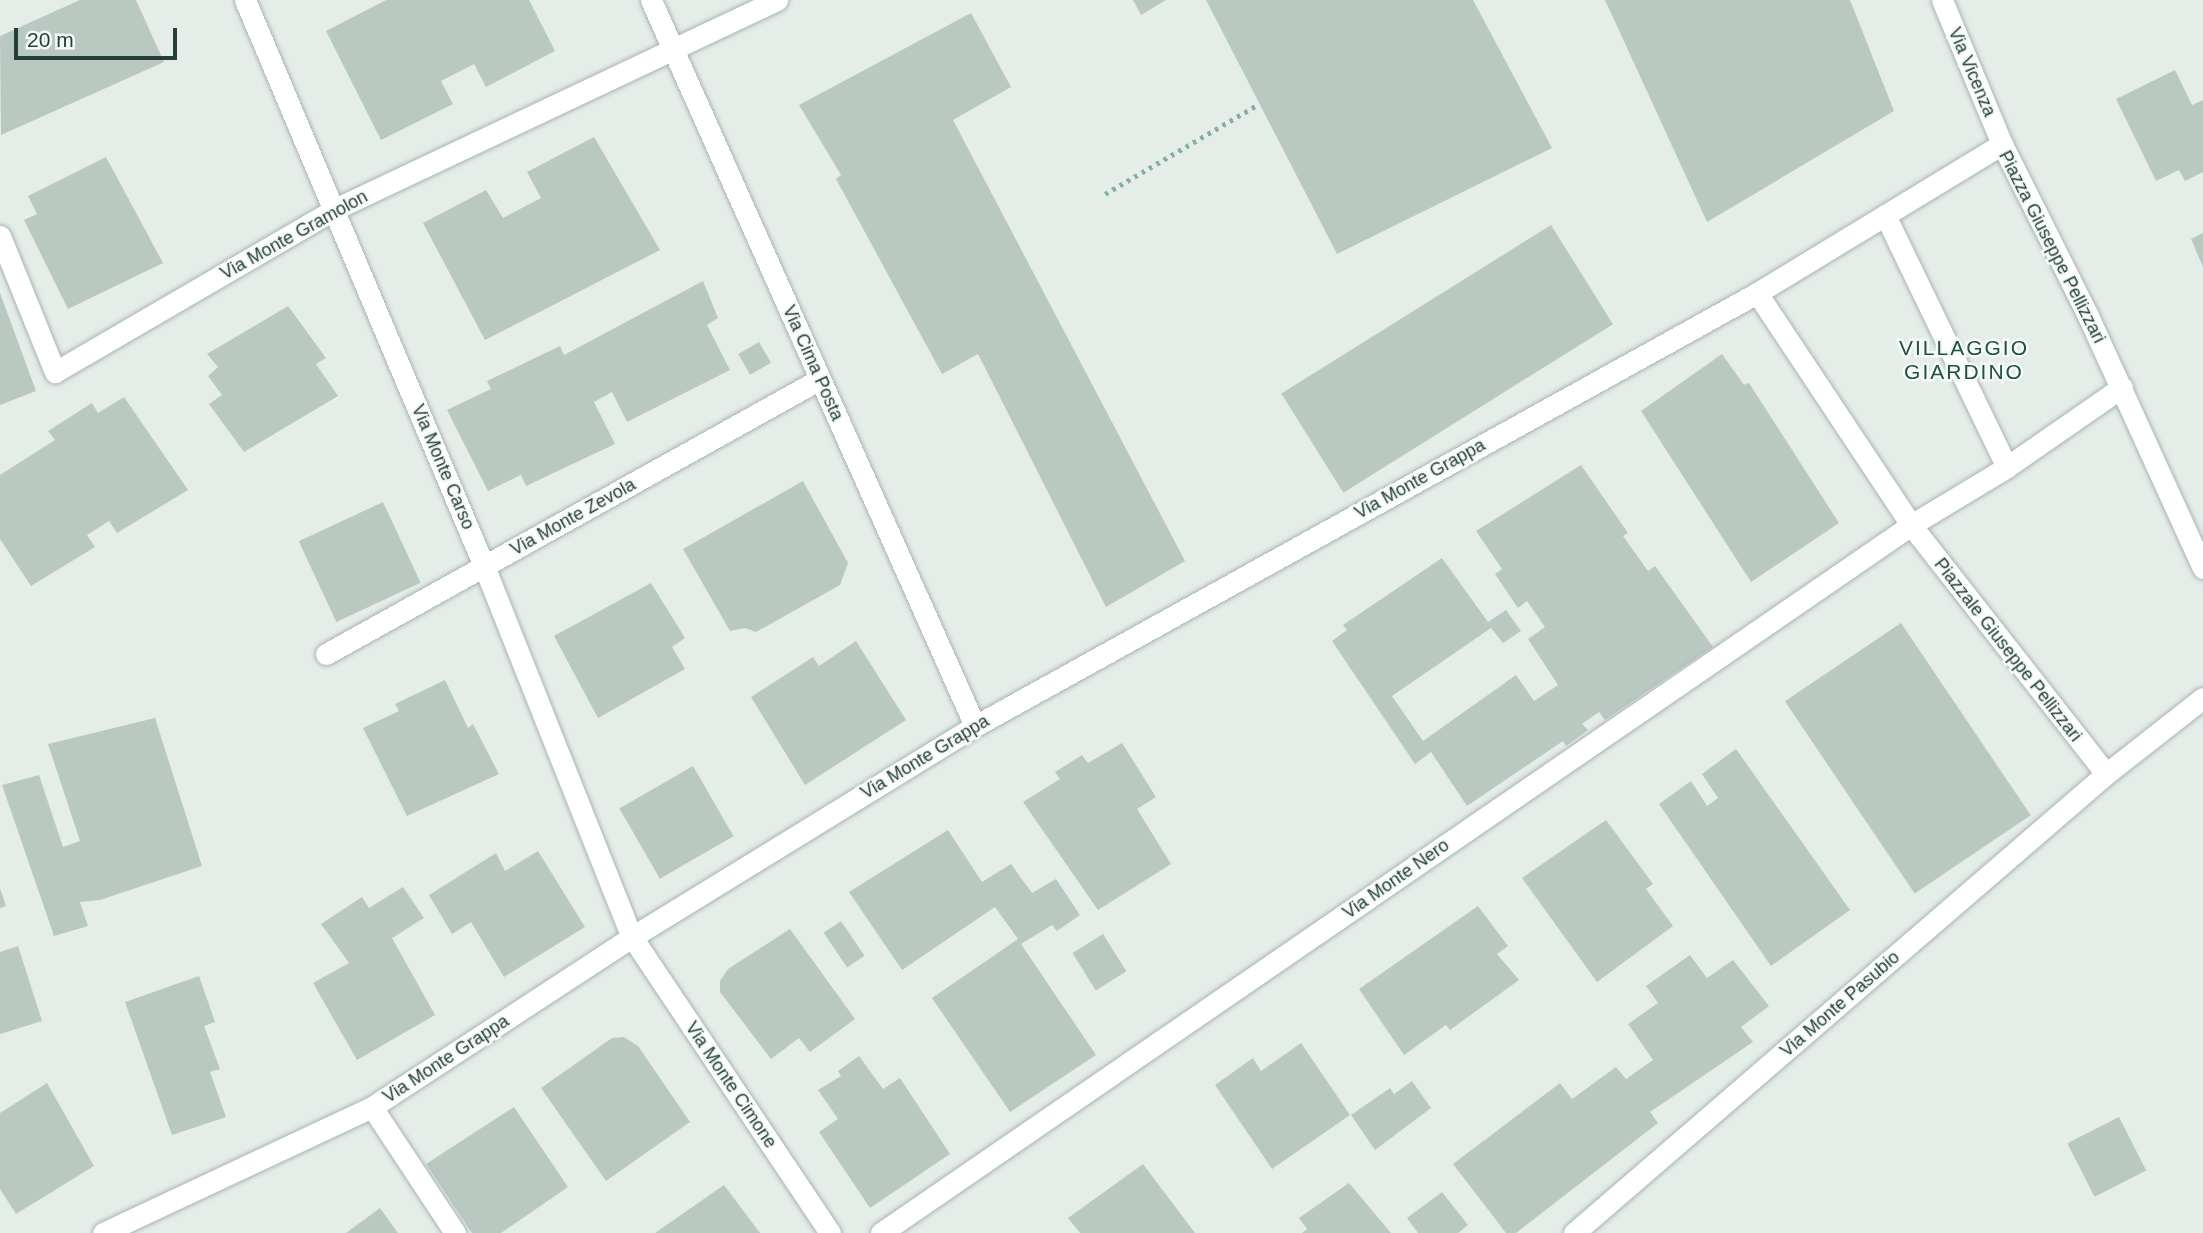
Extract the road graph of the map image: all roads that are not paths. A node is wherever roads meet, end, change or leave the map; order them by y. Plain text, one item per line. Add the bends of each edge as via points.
1 (245, 0) edge
2 (651, 0) edge
3 (777, 0) edge
4 (1942, 0) edge
5 (673, 50) junction
6 (2002, 144) junction
7 (335, 209) junction
8 (1885, 215) junction
9 (0, 236) edge
10 (1757, 293) junction
11 (820, 379) junction
12 (2122, 387) junction
13 (2007, 467) junction
14 (1911, 525) junction
15 (484, 566) junction
16 (2203, 568) edge
17 (326, 654) dead end
18 (2203, 698) edge
19 (975, 726) junction
20 (2105, 774) junction
21 (632, 937) junction
22 (372, 1107) junction
23 (103, 1233) edge
24 (455, 1233) edge
25 (830, 1233) edge
26 (881, 1233) edge
27 (1574, 1233) edge

1 - 7 street, Via Monte Carso
2 - 5 street, Via Cima Posta
3 - 5 street, Via Monte Gramolon
4 - 6 street, Via Vicenza
5 - 7 street, Via Monte Gramolon
5 - 11 street, Via Cima Posta
6 - 8 street, Piazza Giuseppe Pellizzari
6 - 12 street, Piazza Giuseppe Pellizzari
7 - 9 street, Via Monte Gramolon via 55,372
7 - 15 street, Via Monte Carso
8 - 10 street, Piazza Giuseppe Pellizzari
8 - 13 street
10 - 14 street, Piazzale Giuseppe Pellizzari
10 - 19 street, Via Monte Grappa
11 - 15 street, Via Monte Zevola
11 - 19 street, Via Cima Posta
12 - 13 street
12 - 16 street, Piazza Giuseppe Pellizzari
13 - 14 street
14 - 20 street, Piazzale Giuseppe Pellizzari
14 - 26 street, Via Monte Nero
15 - 17 street, Via Monte Zevola
15 - 21 street, Via Monte Carso
18 - 20 street
19 - 21 street, Via Monte Grappa
20 - 27 street, Via Monte Pasubio
21 - 22 street, Via Monte Grappa
21 - 25 street, Via Monte Cimone
22 - 23 street, Via Monte Grappa
22 - 24 street

